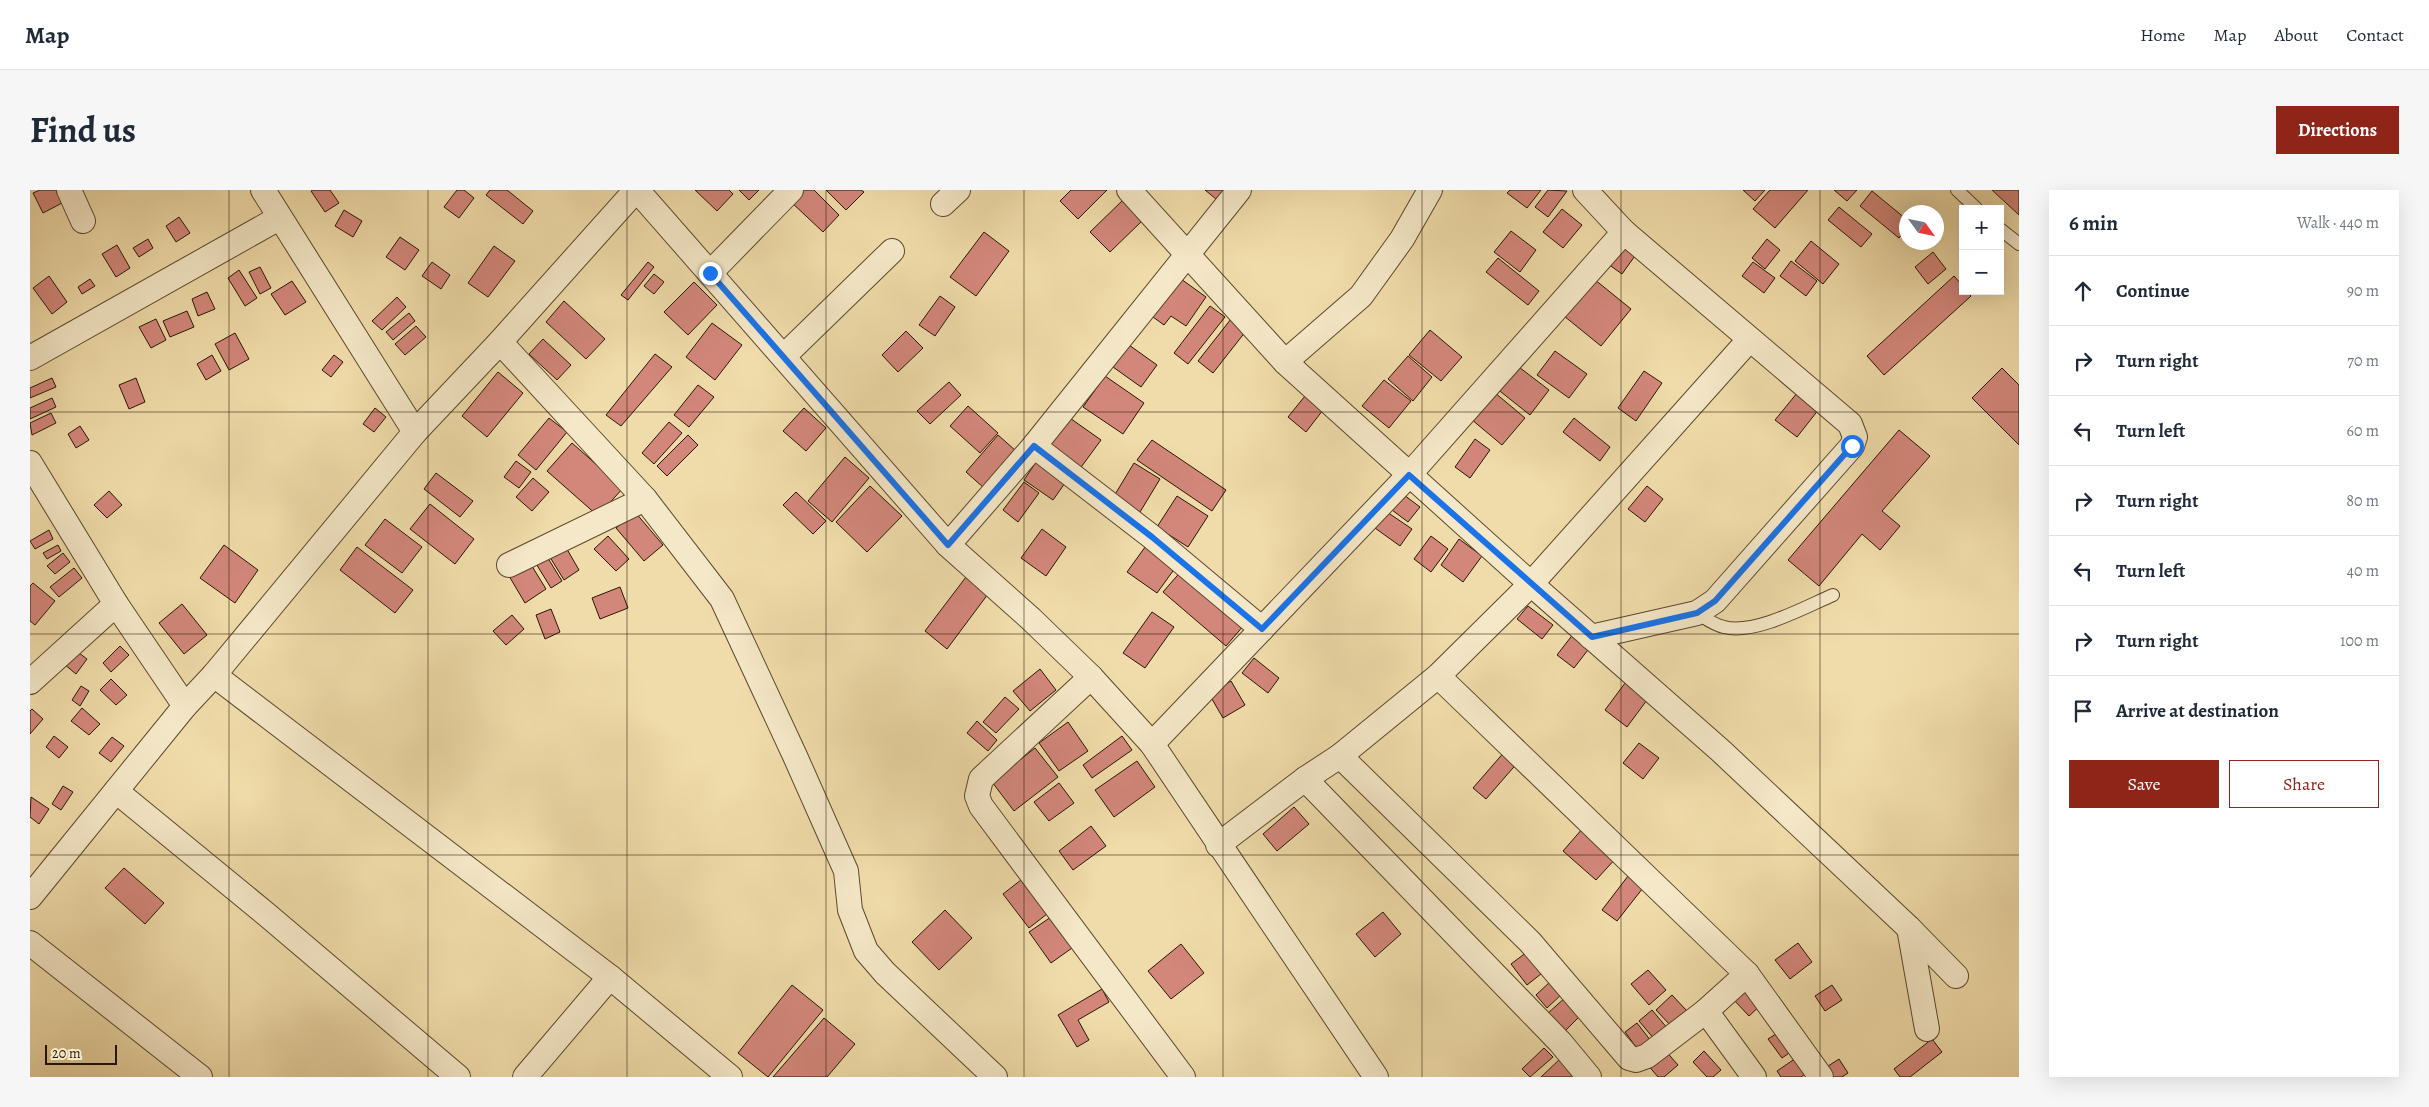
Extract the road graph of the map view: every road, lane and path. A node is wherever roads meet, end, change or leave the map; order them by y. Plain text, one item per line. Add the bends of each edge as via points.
1 (69, 190) edge
2 (263, 190) edge
3 (637, 190) edge
4 (791, 190) edge
5 (1129, 190) edge
6 (1239, 190) edge
7 (1430, 190) edge
8 (1585, 190) edge
9 (1957, 190) edge
10 (1973, 205) edge
11 (279, 218) junction
12 (83, 221) dead end
13 (1624, 232) junction
14 (2004, 232) edge
15 (2019, 244) edge
16 (892, 251) dead end
17 (1188, 256) junction
18 (710, 273) junction
19 (1749, 340) junction
20 (500, 342) junction
21 (784, 356) junction
22 (30, 358) edge
23 (1285, 362) junction
24 (415, 432) junction
25 (1034, 446) junction
26 (30, 463) edge
27 (1409, 475) junction
28 (645, 499) junction
29 (948, 545) junction
30 (509, 565) dead end
31 (1531, 584) junction
32 (1834, 595) dead end
33 (116, 604) junction
34 (1697, 613) junction
35 (1262, 629) junction
36 (1592, 637) junction
37 (214, 675) junction
38 (1438, 676) junction
39 (1091, 677) junction
40 (30, 682) edge
41 (184, 706) junction
42 (1152, 744) junction
43 (1340, 756) junction
44 (1305, 779) junction
45 (116, 791) junction
46 (1218, 845) junction
47 (30, 897) edge
48 (1909, 928) junction
49 (30, 942) edge
50 (1747, 974) junction
51 (1956, 976) dead end
52 (610, 977) junction
53 (1706, 1012) junction
54 (1927, 1029) dead end
55 (1372, 1075) edge
56 (200, 1077) edge
57 (458, 1077) edge
58 (525, 1077) edge
59 (730, 1077) edge
60 (995, 1077) edge
61 (1183, 1077) edge
62 (1589, 1077) edge
63 (1754, 1077) edge
64 (1821, 1077) edge

1 - 12 street
2 - 11 street
3 - 18 street
3 - 20 street
4 - 18 street
5 - 17 street
6 - 17 street
7 - 23 street via 1402,239 1361,296
8 - 13 street
9 - 10 lane
11 - 22 street
11 - 24 street
13 - 19 street
13 - 27 street
14 - 15 lane
16 - 21 street
17 - 23 street
17 - 25 street
18 - 21 street
19 - 31 street
19 - 34 street via 1850,424 1855,437 1852,446 1715,601
20 - 24 street
20 - 28 street
21 - 29 street
23 - 27 street
24 - 37 street
25 - 29 street
25 - 35 street via 1152,537
26 - 33 street
27 - 31 street
27 - 35 street
28 - 30 street
28 - 60 street via 722,599 846,871 850,910 866,951
29 - 39 street
31 - 36 street
31 - 38 street
32 - 34 lane via 1767,624 1725,628
33 - 40 street
33 - 41 street
34 - 36 street
35 - 42 street
36 - 48 street via 1721,751
37 - 41 street
37 - 52 street
38 - 43 street
38 - 50 street
39 - 42 street
39 - 61 street via 981,779 976,796
41 - 45 street
42 - 46 street
43 - 44 street
43 - 53 street via 1530,942 1629,1058 1636,1060 1647,1056
44 - 46 street
44 - 62 street via 1560,1042
45 - 47 street
45 - 57 street
46 - 55 street
48 - 51 street
48 - 54 street
49 - 56 street
50 - 53 street
50 - 64 street
52 - 58 street
52 - 59 street
53 - 63 street

